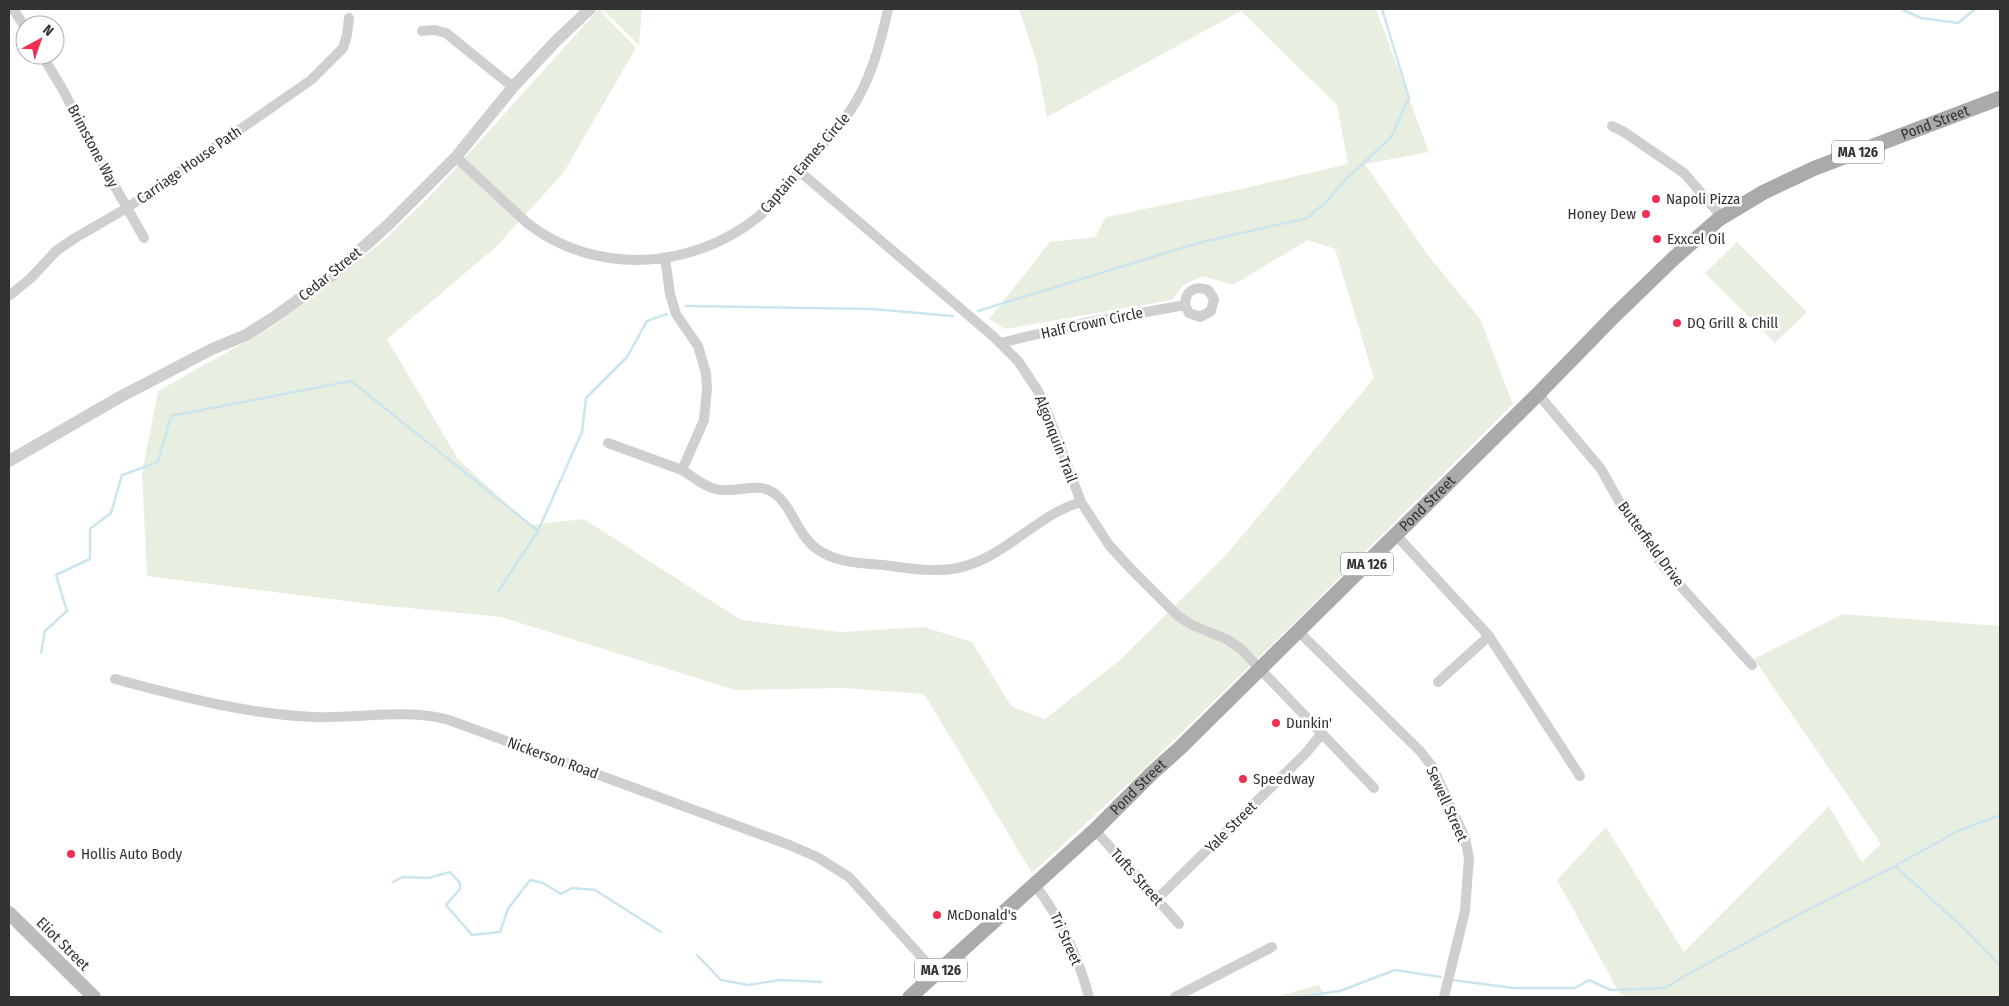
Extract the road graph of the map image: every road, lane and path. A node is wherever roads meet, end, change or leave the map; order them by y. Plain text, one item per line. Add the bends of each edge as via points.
1 (590, 9) edge
2 (888, 9) edge
3 (349, 18) dead end
4 (422, 31) dead end
5 (48, 65) edge
6 (513, 87) junction
7 (2000, 98) edge
8 (1612, 126) dead end
9 (456, 157) junction
10 (799, 170) junction
11 (128, 208) junction
12 (1722, 217) junction
13 (144, 238) dead end
14 (665, 258) junction
15 (9, 296) edge
16 (1185, 305) dead end
17 (1000, 343) junction
18 (1538, 394) junction
19 (608, 443) dead end
20 (9, 460) edge
21 (682, 470) junction
22 (1081, 502) junction
23 (1396, 535) junction
24 (1299, 632) junction
25 (1489, 636) junction
26 (1752, 665) dead end
27 (1261, 668) junction
28 (115, 680) dead end
29 (1438, 682) dead end
30 (1320, 730) junction
31 (1580, 776) dead end
32 (1374, 788) dead end
33 (1095, 830) junction
34 (1035, 885) junction
35 (1157, 899) junction
36 (9, 913) edge
37 (1179, 924) dead end
38 (1272, 947) dead end
39 (937, 974) junction
40 (94, 997) edge
41 (910, 997) edge
42 (1089, 997) edge
43 (1174, 997) edge
44 (1444, 997) edge

1 - 6 street, Cedar Street
2 - 10 street, Captain Eames Circle via 874,62 858,98 834,132
3 - 11 street, Carriage House Path via 342,48 311,80
4 - 6 street via 446,33
5 - 11 street, Brimstone Way
6 - 9 street, Cedar Street
7 - 12 main road, Pond Street / MA 126 via 1815,168 1764,192
8 - 12 street via 1684,173
9 - 14 street, Captain Eames Circle via 527,223 555,241 604,258
9 - 20 street, Cedar Street via 388,226 338,270 273,318 246,335 120,397
10 - 14 street, Captain Eames Circle via 760,215 732,235 705,248
10 - 17 street, Algonquin Trail
11 - 13 street, Brimstone Way
11 - 15 street, Carriage House Path via 56,251
12 - 18 main road, Pond Street / MA 126 via 1651,279
14 - 21 street via 676,314 698,346 706,373 704,420
16 - 17 street, Half Crown Circle
17 - 22 street, Algonquin Trail via 1018,361 1038,391
18 - 23 main road, Pond Street / MA 126
18 - 26 street, Butterfield Drive via 1601,469 1625,512 1667,571
19 - 21 street
21 - 22 street via 716,489 736,491 758,486 774,493 782,500 809,543 829,556 851,562 931,570 958,568 986,558 1060,509
22 - 27 street, Algonquin Trail via 1119,557 1178,616 1226,639
23 - 24 main road, Pond Street / MA 126
23 - 25 street
24 - 27 main road, Pond Street / MA 126
24 - 44 street, Sewell Street via 1432,766 1465,838 1469,858 1465,911
25 - 29 street
25 - 31 street
27 - 30 street, Algonquin Trail
27 - 33 main road, Pond Street / MA 126
28 - 39 street, Nickerson Road via 210,704 267,712 313,717 419,714 449,720 817,857 849,877
30 - 32 street, Algonquin Trail
30 - 35 street, Yale Street via 1319,737 1306,753
33 - 34 main road, Pond Street / MA 126
33 - 35 street, Tufts Street
34 - 39 main road, Pond Street / MA 126
34 - 42 street, Tri Street via 1065,932
35 - 37 street, Tufts Street
36 - 40 main road, Eliot Street
38 - 43 street
39 - 41 main road, Pond Street / MA 126

